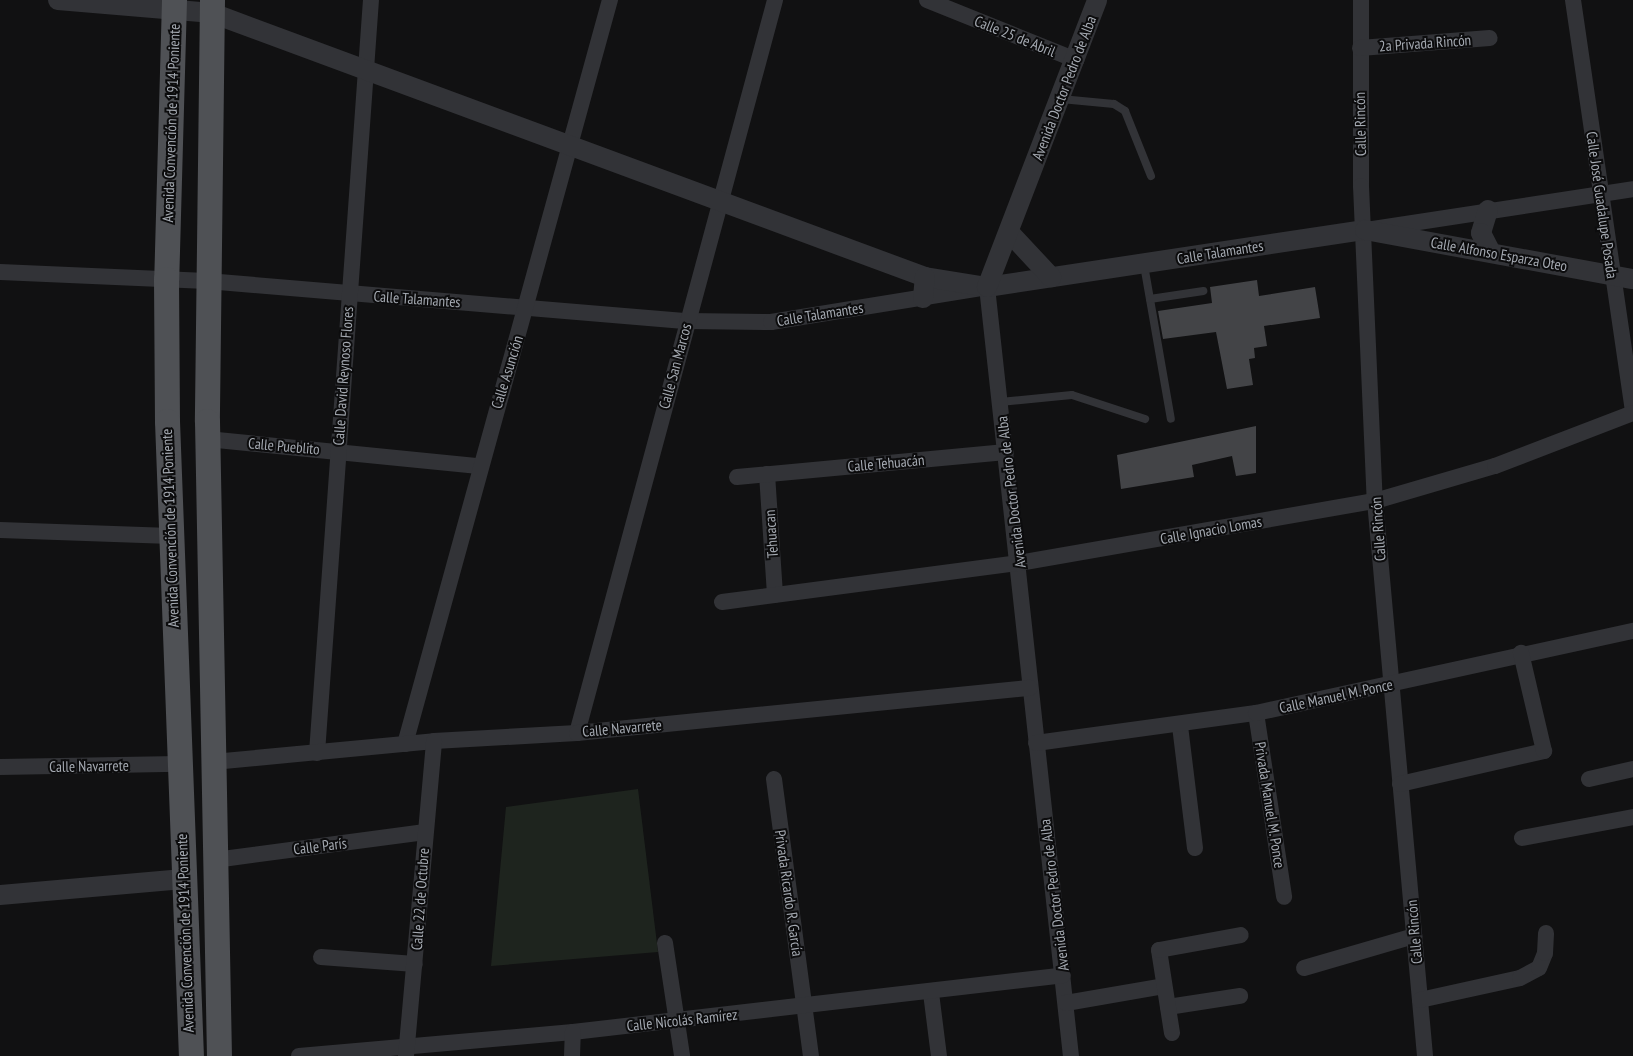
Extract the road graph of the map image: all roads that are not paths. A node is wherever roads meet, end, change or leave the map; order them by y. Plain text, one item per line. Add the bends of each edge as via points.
1 (58, 0) edge
2 (371, 0) edge
3 (610, 0) edge
4 (775, 0) edge
5 (927, 0) edge
6 (1097, 0) edge
7 (1361, 0) edge
8 (1573, 0) edge
9 (174, 4) edge
10 (212, 6) edge
11 (1490, 38) dead end
12 (1360, 48) junction
13 (1076, 60) junction
14 (366, 69) junction
15 (1061, 99) junction
16 (570, 145) junction
17 (1151, 176) dead end
18 (1633, 189) edge
19 (1600, 194) junction
20 (720, 199) junction
21 (1488, 210) junction
22 (1365, 230) junction
23 (1009, 232) junction
24 (1491, 253) junction
25 (1144, 263) junction
26 (0, 272) edge
27 (1612, 275) junction
28 (925, 277) junction
29 (1051, 277) junction
30 (166, 279) junction
31 (1633, 279) edge
32 (207, 281) junction
33 (987, 287) junction
34 (1203, 291) dead end
35 (350, 294) junction
36 (923, 298) junction
37 (1150, 299) junction
38 (526, 308) junction
39 (687, 321) junction
40 (1631, 385) edge
41 (1000, 402) junction
42 (1633, 412) edge
43 (1146, 419) dead end
44 (1171, 419) dead end
45 (208, 439) junction
46 (338, 451) junction
47 (1006, 452) junction
48 (479, 466) junction
49 (767, 474) junction
50 (737, 477) dead end
51 (1375, 501) junction
52 (0, 530) edge
53 (171, 536) junction
54 (1020, 563) junction
55 (776, 595) junction
56 (722, 602) dead end
57 (1633, 631) edge
58 (1521, 653) junction
59 (1390, 684) junction
60 (1030, 688) junction
61 (1256, 713) junction
62 (1180, 726) junction
63 (577, 733) junction
64 (434, 741) junction
65 (1036, 743) junction
66 (405, 744) junction
67 (317, 753) junction
68 (213, 762) junction
69 (179, 764) junction
70 (0, 767) edge
71 (1633, 768) edge
72 (774, 779) dead end
73 (1588, 779) dead end
74 (1400, 784) junction
75 (1633, 817) edge
76 (425, 832) junction
77 (1522, 838) dead end
78 (1195, 848) dead end
79 (215, 860) junction
80 (182, 879) junction
81 (0, 895) edge
82 (1284, 897) dead end
83 (1546, 933) dead end
84 (1241, 935) dead end
85 (1414, 936) junction
86 (665, 943) dead end
87 (321, 957) dead end
88 (415, 964) junction
89 (1304, 968) dead end
90 (1063, 975) junction
91 (1164, 986) junction
92 (931, 993) junction
93 (1240, 996) dead end
94 (1420, 1000) junction
95 (1066, 1003) junction
96 (804, 1007) junction
97 (1168, 1007) junction
98 (677, 1020) junction
99 (573, 1032) junction
100 (1172, 1033) dead end
101 (406, 1052) edge
102 (191, 1056) edge
103 (219, 1056) edge
104 (300, 1056) edge
105 (572, 1056) edge
106 (682, 1056) edge
107 (811, 1056) edge
108 (939, 1056) edge
109 (1071, 1056) edge
110 (1425, 1056) edge

1 - 9 street
2 - 14 street, Calle David Reynoso Flores
3 - 16 street, Calle Asunción
4 - 20 street, Calle San Marcos
5 - 13 street, Calle 25 de Abril
6 - 13 street, Avenida Doctor Pedro de Alba
7 - 12 street, Calle Rincón
8 - 19 street, Calle José Guadalupe Posada
9 - 10 street
9 - 30 main road, Avenida Convención de 1914 Poniente
10 - 14 street
10 - 32 main road, Avenida Convención de 1914 Poniente
11 - 12 street, 2a Privada Rincón
12 - 22 street, Calle Rincón
13 - 15 street, Avenida Doctor Pedro de Alba
14 - 16 street
14 - 35 street, Calle David Reynoso Flores
15 - 17 lane via 1114,104 1125,111
15 - 23 street, Avenida Doctor Pedro de Alba
16 - 20 street
16 - 38 street, Calle Asunción
18 - 19 street, Calle Talamantes
19 - 21 street, Calle Talamantes
19 - 27 street, Calle José Guadalupe Posada
20 - 28 street
20 - 39 street, Calle San Marcos
21 - 22 street, Calle Talamantes
21 - 24 street via 1481,234
22 - 24 street, Calle Alfonso Esparza Oteo
22 - 25 street, Calle Talamantes
22 - 51 street, Calle Rincón
23 - 29 street
23 - 33 street, Avenida Doctor Pedro de Alba
24 - 27 street, Calle Alfonso Esparza Oteo
25 - 29 street, Calle Talamantes
25 - 37 lane
26 - 30 street, Calle Talamantes
27 - 31 street, Calle Alfonso Esparza Oteo
27 - 40 street, Calle José Guadalupe Posada
28 - 33 street
28 - 36 street
29 - 33 street, Calle Talamantes
30 - 32 street, Calle Talamantes
30 - 53 main road, Avenida Convención de 1914 Poniente
32 - 35 street, Calle Talamantes
32 - 45 main road, Avenida Convención de 1914 Poniente
33 - 36 street, Calle Talamantes
33 - 41 street, Avenida Doctor Pedro de Alba
34 - 37 lane
35 - 38 street, Calle Talamantes
35 - 46 street, Calle David Reynoso Flores
36 - 39 street, Calle Talamantes via 771,322
37 - 44 lane
38 - 39 street, Calle Talamantes
38 - 48 street, Calle Asunción
39 - 63 street, Calle San Marcos
40 - 42 street, Calle José Guadalupe Posada
41 - 43 lane via 1072,395
41 - 47 street, Avenida Doctor Pedro de Alba
42 - 51 street, Calle Ignacio Lomas via 1495,466
45 - 46 street, Calle Pueblito
45 - 68 main road, Avenida Convención de 1914 Poniente
46 - 48 street, Calle Pueblito
46 - 67 street, Calle David Reynoso Flores
47 - 49 street, Calle Tehuacán
47 - 54 street, Avenida Doctor Pedro de Alba
48 - 66 street, Calle Asunción
49 - 50 street, Calle Tehuacán
49 - 55 street, Tehuacan
51 - 54 street, Calle Ignacio Lomas
51 - 59 street, Calle Rincón
52 - 53 street
53 - 69 main road, Avenida Convención de 1914 Poniente
54 - 55 street, Calle Ignacio Lomas
54 - 60 street, Avenida Doctor Pedro de Alba
55 - 56 street, Calle Ignacio Lomas
57 - 58 street, Calle Manuel M. Ponce
58 - 59 street, Calle Manuel M. Ponce
58 - 74 street via 1544,750
59 - 61 street, Calle Manuel M. Ponce
59 - 74 street, Calle Rincón
60 - 63 street, Calle Navarrete
60 - 65 street, Avenida Doctor Pedro de Alba
61 - 62 street, Calle Manuel M. Ponce
61 - 82 street, Privada Manuel M. Ponce
62 - 65 street, Calle Manuel M. Ponce
62 - 78 street
63 - 64 street, Calle Navarrete
64 - 66 street, Calle Navarrete
64 - 76 street, Calle 22 de Octubre
65 - 90 street, Avenida Doctor Pedro de Alba
66 - 67 street, Calle Navarrete
67 - 68 street, Calle Navarrete
68 - 79 main road, Avenida Convención de 1914 Poniente
69 - 70 street, Calle Navarrete
69 - 80 main road, Avenida Convención de 1914 Poniente
71 - 73 street
72 - 96 street, Privada Ricardo R. García
74 - 85 street, Calle Rincón
75 - 77 street
76 - 79 street, Calle París
76 - 88 street, Calle 22 de Octubre
79 - 103 main road, Avenida Convención de 1914 Poniente
80 - 81 street
80 - 102 main road, Avenida Convención de 1914 Poniente
83 - 94 street via 1545,953 1539,968 1520,978
84 - 91 street via 1161,948
85 - 89 street
85 - 94 street, Calle Rincón
86 - 98 street
87 - 88 street
88 - 101 street, Calle 22 de Octubre
90 - 92 street, Calle Nicolás Ramírez
90 - 95 street, Avenida Doctor Pedro de Alba
91 - 95 street
91 - 97 street
92 - 96 street, Calle Nicolás Ramírez
92 - 108 street
93 - 97 street
94 - 110 street, Calle Rincón
95 - 109 street, Avenida Doctor Pedro de Alba
96 - 98 street, Calle Nicolás Ramírez
96 - 107 street, Privada Ricardo R. García
97 - 100 street
98 - 99 street, Calle Nicolás Ramírez
98 - 106 street
99 - 101 street, Calle Nicolás Ramírez
99 - 105 street
101 - 104 street, Calle Nicolás Ramírez

